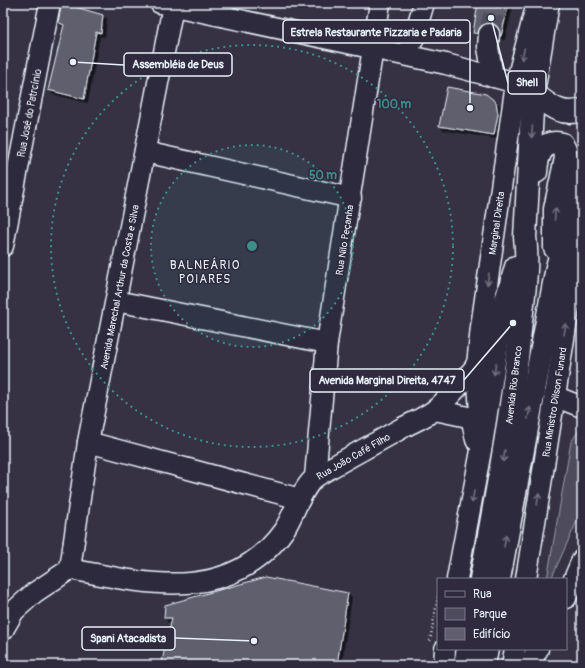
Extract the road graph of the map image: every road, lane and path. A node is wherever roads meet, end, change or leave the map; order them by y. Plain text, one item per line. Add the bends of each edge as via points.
1 (50, 3) edge
2 (380, 3) edge
3 (424, 3) edge
4 (537, 3) edge
5 (548, 3) edge
6 (166, 4) edge
7 (225, 10) edge
8 (489, 34) tunnel mouth
9 (373, 49) junction
10 (405, 56) junction
11 (492, 77) junction
12 (524, 88) junction
13 (582, 110) edge
14 (145, 152) junction
15 (582, 169) edge
16 (350, 198) junction
17 (582, 225) edge
18 (3, 246) edge
19 (526, 246) junction
20 (557, 267) junction
21 (116, 301) junction
22 (502, 316) junction
23 (327, 343) junction
24 (477, 365) junction
25 (554, 396) junction
26 (582, 407) edge
27 (435, 410) junction
28 (88, 442) junction
29 (481, 451) junction
30 (315, 477) junction
31 (300, 499) junction
32 (582, 560) edge
33 (70, 569) junction
34 (457, 578) edge
35 (481, 578) edge
36 (499, 578) edge
37 (526, 578) edge
38 (567, 596) edge
39 (3, 630) edge
40 (437, 650) edge
41 (468, 650) edge
42 (487, 650) edge
43 (515, 650) edge
44 (537, 650) edge
45 (436, 661) edge
46 (425, 665) edge
47 (465, 665) edge
48 (484, 665) edge
49 (512, 665) edge
50 (529, 665) edge

1 - 18 street, Rua José do Patrcínio
2 - 9 street, Rua Nilo Peçanha
3 - 10 street via 413,40
4 -> 12 street, Marginal Direita
5 - 12 main road, Avenida Rio Branco
6 - 7 street
6 - 14 street, Avenida Marechal Arthur da Costa e Silva
7 - 9 street
8 - 11 street
9 - 10 street
9 - 16 street, Rua Nilo Peçanha
10 - 11 street
11 - 12 street
12 - 13 main road via 561,112 574,113
12 -> 19 main road, Avenida Rio Branco
12 -> 24 street, Marginal Direita
14 - 16 street
14 - 21 street, Avenida Marechal Arthur da Costa e Silva
15 - 20 main road, Avenida Rio Branco
16 - 23 street, Rua Nilo Peçanha
25 -> 17 street, Rua Ministro Dilson Funard
20 -> 19 main road via 554,239 555,209 566,158 562,144 544,146 539,154
19 - 22 main road
19 -> 35 main road, Avenida Rio Branco via 518,347 505,453
36 -> 20 main road, Avenida Rio Branco
21 - 23 street
21 - 28 street, Avenida Marechal Arthur da Costa e Silva
22 - 24 main road
22 -> 29 street, Marginal Direita
23 - 30 street, Rua Nilo Peçanha
24 - 27 street, Rua João Café Filho
24 - 29 street, Marginal Direita
25 - 26 street
37 -> 25 street, Rua Ministro Dilson Funard
27 - 29 street via 464,415 472,421
27 - 30 street, Rua João Café Filho
28 - 31 street
28 - 33 street, Avenida Marechal Arthur da Costa e Silva
29 -> 34 street, Marginal Direita
30 - 31 street, Rua João Café Filho
31 - 33 street, Rua João Café Filho via 284,530 260,557 226,575 194,584 174,585 137,582
32 - 38 street
33 - 39 street via 34,593 14,611
40 - 45 street
41 - 47 main road
42 - 48 main road
43 - 49 street
44 - 50 street
45 - 46 path

